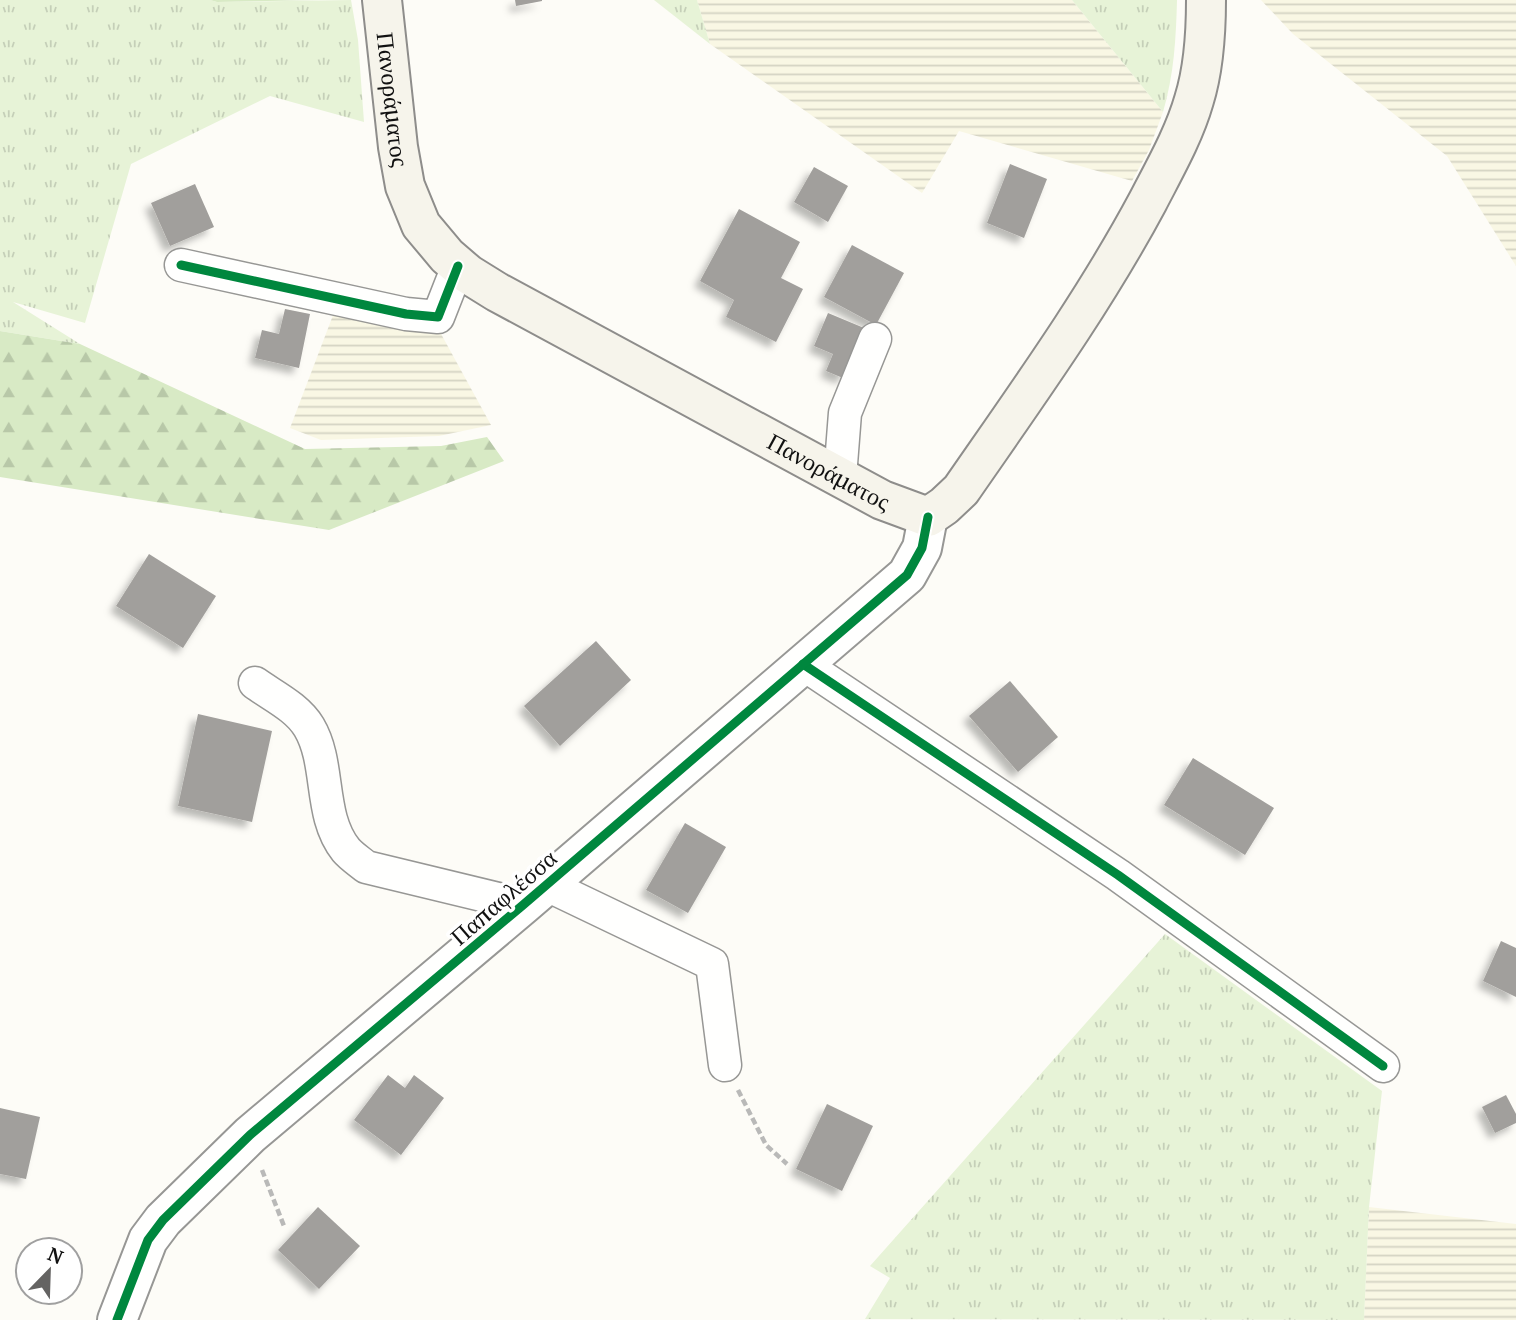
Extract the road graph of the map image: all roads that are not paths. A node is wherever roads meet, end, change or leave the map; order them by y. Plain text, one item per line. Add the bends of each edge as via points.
1 (382, 0) edge
2 (1206, 0) edge
3 (181, 265) dead end
4 (458, 266) junction
5 (875, 339) dead end
6 (840, 477) junction
7 (928, 517) junction
8 (803, 664) junction
9 (255, 683) dead end
10 (535, 895) junction
11 (725, 1065) road end
12 (1383, 1066) dead end
13 (117, 1320) edge

1 - 4 main road, Πανοράματος via 405,187 421,225
2 - 7 main road via 1201,71 1194,99 1177,144 1135,225 1102,282 961,490
3 - 4 street via 438,317
4 - 6 main road, Πανοράματος via 539,316
5 - 6 street via 845,413
6 - 7 main road, Πανοράματος via 882,500
7 - 8 street, Παπαφλέσσα via 922,548 907,575
8 - 10 street, Παπαφλέσσα
8 - 12 street via 1118,875
9 - 10 street via 295,710 309,727 333,827 346,850 366,867
10 - 11 street via 712,964
10 - 13 street, Παπαφλέσσα via 250,1135 163,1220 148,1240

